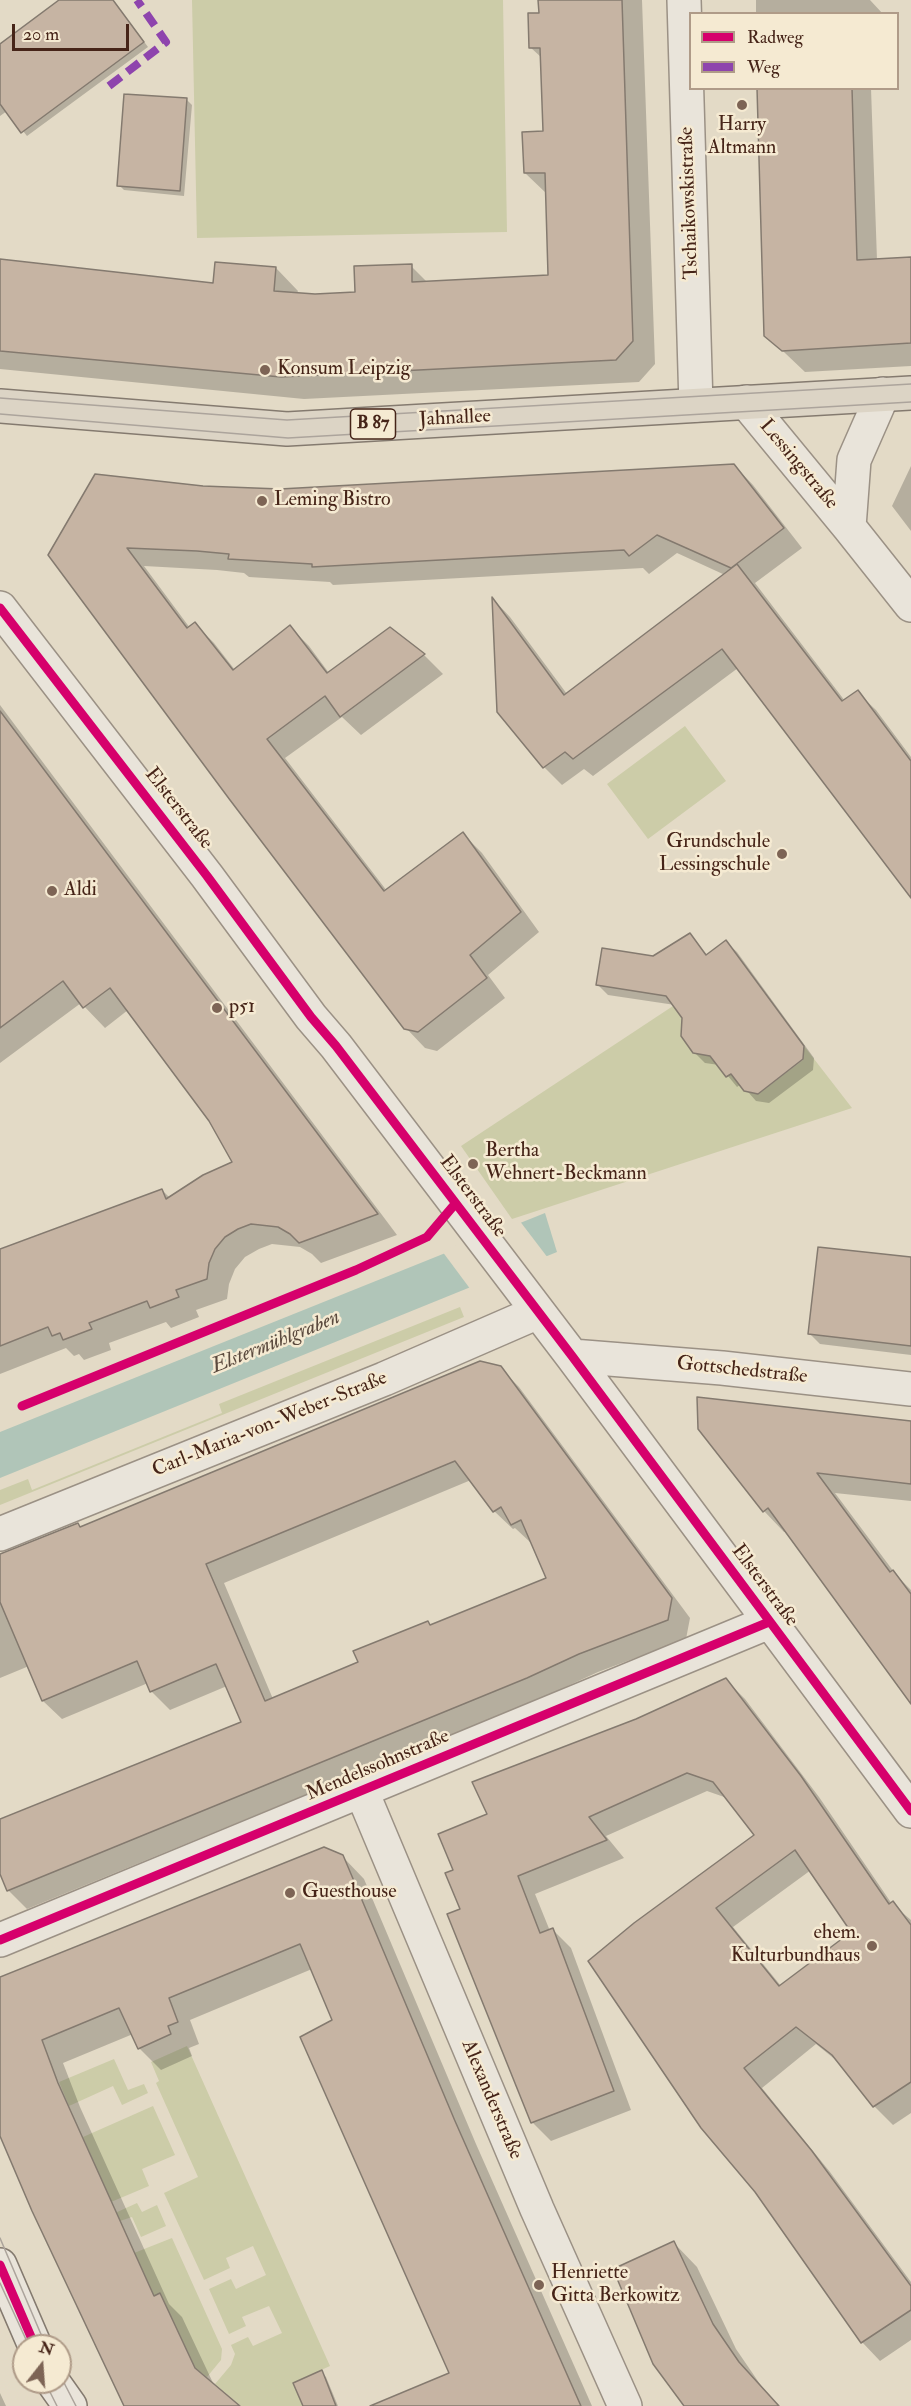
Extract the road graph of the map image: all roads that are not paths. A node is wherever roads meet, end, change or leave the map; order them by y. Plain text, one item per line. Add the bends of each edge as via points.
1 (684, 0) edge
2 (897, 393) edge
3 (746, 402) junction
4 (0, 405) edge
5 (696, 405) junction
6 (849, 527) junction
7 (911, 605) edge
8 (0, 608) edge
9 (538, 1312) junction
10 (572, 1356) junction
11 (911, 1389) edge
12 (0, 1534) edge
13 (769, 1622) junction
14 (362, 1792) junction
15 (911, 1811) edge
16 (0, 1940) edge
17 (0, 2265) edge
18 (30, 2334) edge
19 (60, 2394) edge
20 (70, 2406) edge
21 (625, 2406) edge

1 - 5 street, Tschaikowskistraße
2 - 3 main road, Jahnallee / B 87
2 - 6 street, Lessingstraße via 854,460
3 - 5 main road, Jahnallee / B 87
3 - 6 street, Lessingstraße
4 - 5 main road, Jahnallee / B 87 via 287,429
6 - 7 street, Lessingstraße
8 - 9 street, Elsterstraße
9 - 10 street, Elsterstraße
9 - 12 street, Carl-Maria-von-Weber-Straße via 384,1379
10 - 11 street, Gottschedstraße
10 - 13 street, Elsterstraße
13 - 14 street, Mendelssohnstraße
13 - 15 street, Elsterstraße
14 - 16 street, Mendelssohnstraße
14 - 21 street, Alexanderstraße via 532,2198
17 - 18 street
19 - 20 street

